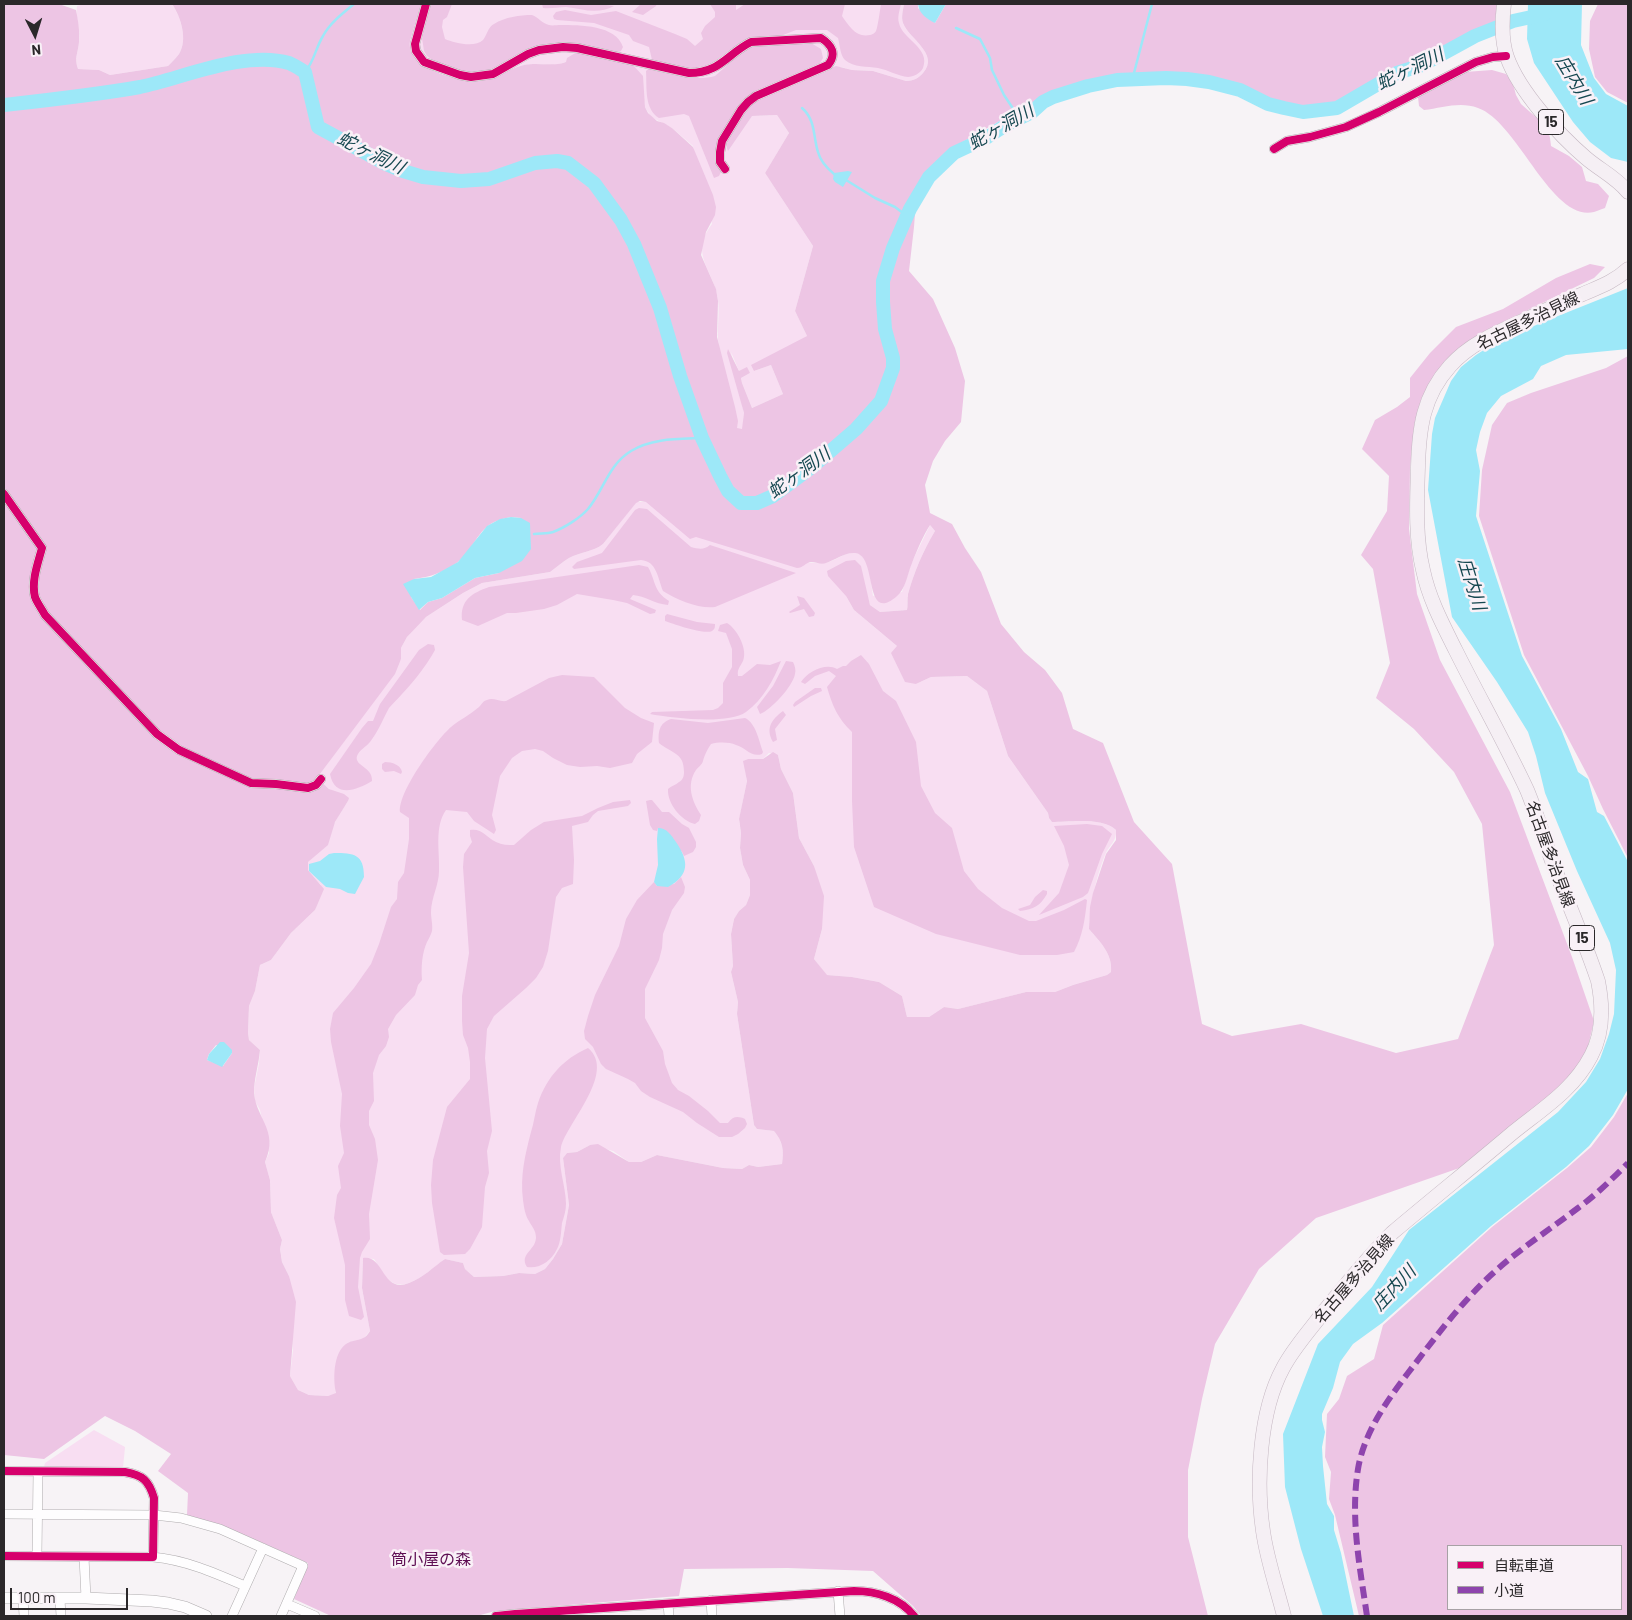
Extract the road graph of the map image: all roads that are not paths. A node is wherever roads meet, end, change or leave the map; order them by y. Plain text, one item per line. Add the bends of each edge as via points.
1 (426, 4) edge
2 (1503, 8) edge
3 (1506, 56) junction
4 (1274, 149) dead end
5 (725, 169) dead end
6 (1628, 192) edge
7 (1628, 269) edge
8 (4, 494) edge
9 (321, 780) dead end
10 (4, 1472) edge
11 (38, 1472) junction
12 (4, 1514) edge
13 (37, 1514) junction
14 (154, 1515) junction
15 (263, 1548) junction
16 (4, 1556) edge
17 (37, 1556) junction
18 (84, 1557) junction
19 (153, 1557) junction
20 (245, 1586) junction
21 (838, 1591) junction
22 (4, 1598) edge
23 (23, 1598) junction
24 (86, 1598) junction
25 (60, 1599) junction
26 (711, 1600) junction
27 (287, 1604) junction
28 (668, 1604) junction
29 (515, 1615) edge
30 (24, 1616) edge
31 (61, 1616) edge
32 (206, 1616) edge
33 (232, 1616) edge
34 (281, 1616) edge
35 (315, 1616) edge
36 (496, 1616) edge
37 (669, 1616) edge
38 (712, 1616) edge
39 (840, 1616) edge
40 (914, 1616) edge
41 (1284, 1616) edge

1 - 5 street via 415,44 419,56 424,62 471,77 493,74 528,54 550,48 577,48 698,73 716,67 751,42 821,38 830,43 833,51 828,65 756,96 741,110 722,141 720,162
2 - 3 main road, 15
3 - 4 street via 1476,62 1346,127 1287,140
3 - 6 main road, 15 via 1528,95 1567,142
7 - 41 main road, 名古屋多治見線 / 15 via 1609,283 1473,346 1450,364 1430,394 1424,411 1418,452 1417,514 1425,581 1436,610 1528,793 1598,982 1600,1026 1592,1055 1573,1083 1380,1245 1292,1352 1282,1369 1270,1400 1262,1449 1260,1502
8 - 9 street via 42,548 34,588 35,598 45,615 157,734 179,750 251,783 308,788
10 - 11 street
11 - 13 street
11 - 14 street via 125,1472 138,1475 152,1490
12 - 13 street
13 - 14 street
13 - 17 street
14 - 15 street via 181,1518 220,1529
14 - 19 street
15 - 20 street
15 - 27 street via 303,1566
16 - 17 street
17 - 18 street
18 - 19 street
18 - 24 street
19 - 20 street via 199,1566
20 - 33 street
21 - 26 street
21 - 39 street
21 - 40 street via 867,1591 885,1596
22 - 23 street
23 - 25 street
23 - 30 street
24 - 25 street
24 - 32 street via 168,1603
25 - 31 street
26 - 28 street
26 - 38 street
27 - 34 street
27 - 35 street
28 - 29 street
28 - 37 street
29 - 36 street

